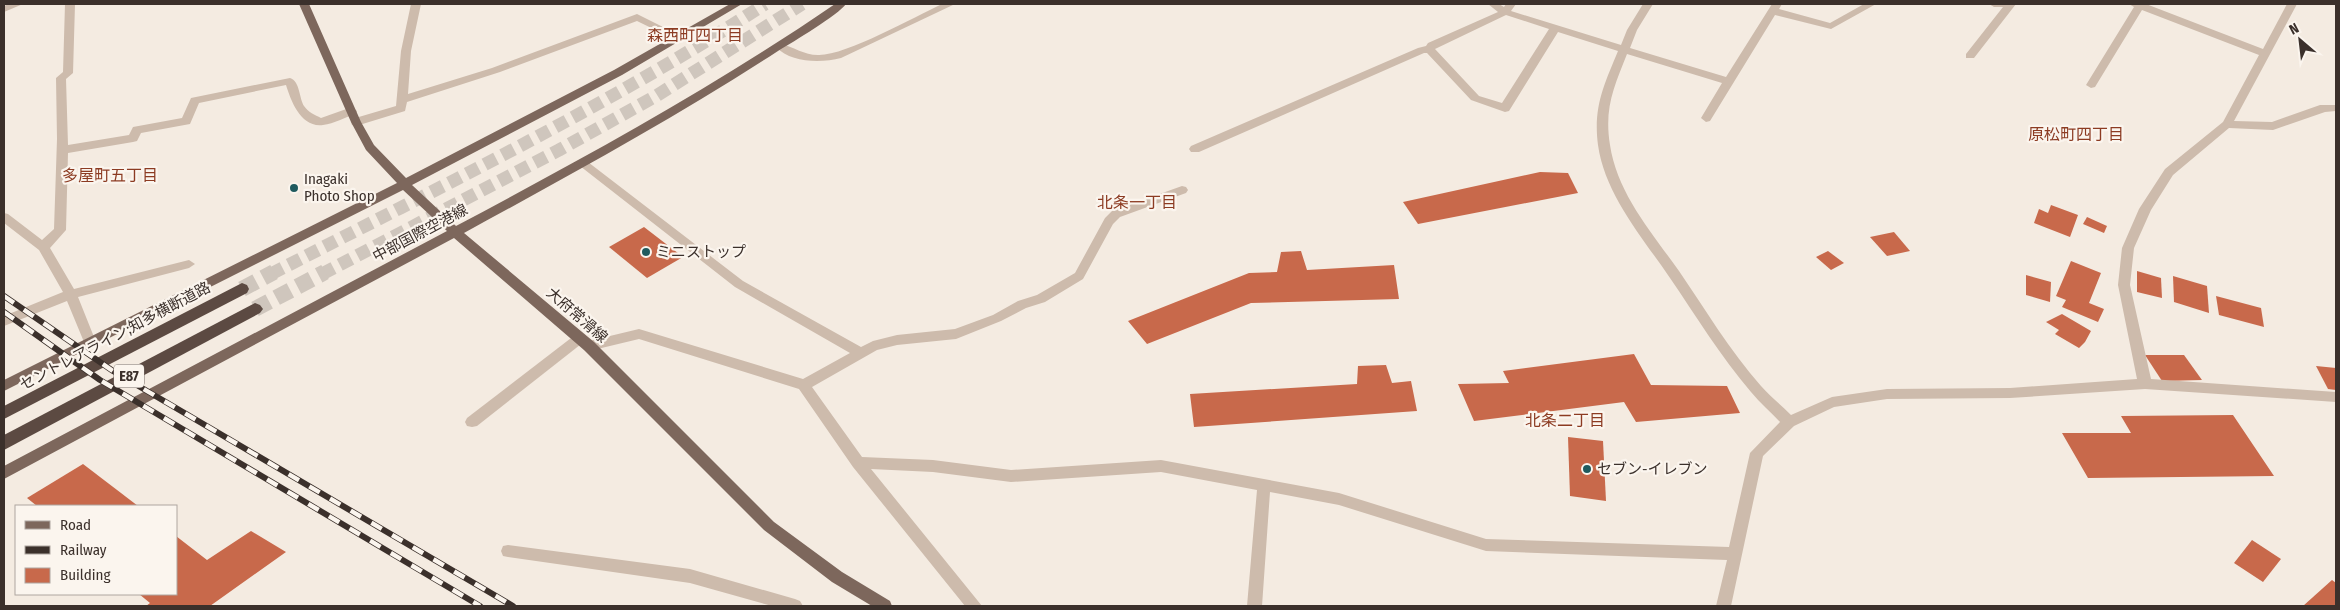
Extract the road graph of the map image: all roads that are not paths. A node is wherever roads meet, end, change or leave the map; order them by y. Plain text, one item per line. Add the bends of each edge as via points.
1 (18, 4) edge
2 (70, 4) edge
3 (304, 4) edge
4 (416, 4) edge
5 (737, 4) edge
6 (841, 4) edge
7 (950, 4) edge
8 (1493, 4) edge
9 (1648, 4) edge
10 (1871, 4) edge
11 (1994, 4) edge
12 (2011, 4) edge
13 (2138, 4) edge
14 (2292, 4) edge
15 (1508, 8) edge
16 (1775, 8) edge
17 (4, 9) edge
18 (1555, 28) junction
19 (680, 38) junction
20 (781, 47) junction
21 (1430, 49) junction
22 (1622, 50) junction
23 (2264, 53) junction
24 (1970, 56) dead end
25 (1729, 82) junction
26 (2091, 85) dead end
27 (401, 100) junction
28 (2336, 108) edge
29 (354, 117) junction
30 (1706, 118) dead end
31 (2228, 124) junction
32 (1195, 149) dead end
33 (62, 150) junction
34 (584, 163) junction
35 (405, 185) junction
36 (1182, 190) dead end
37 (4, 217) edge
38 (454, 232) junction
39 (43, 247) junction
40 (189, 264) dead end
41 (242, 289) tunnel mouth
42 (71, 294) junction
43 (255, 309) tunnel mouth
44 (4, 321) edge
45 (90, 342) junction
46 (585, 342) junction
47 (860, 352) junction
48 (2145, 384) junction
49 (804, 385) junction
50 (4, 386) edge
51 (2336, 397) edge
52 (4, 413) edge
53 (472, 422) dead end
54 (1789, 422) junction
55 (4, 443) edge
56 (858, 463) junction
57 (4, 473) edge
58 (1264, 485) junction
59 (508, 551) dead end
60 (1736, 554) junction
61 (879, 605) edge
62 (795, 606) edge
63 (974, 606) edge
64 (1254, 606) edge
65 (1724, 606) edge

1 - 17 street
2 - 33 street via 68,73 61,78
3 - 29 main road, 大府常滑線
4 - 27 street via 406,51
5 - 19 main road
6 - 20 main road, 中部国際空港線
7 - 20 street via 832,58 805,58
8 - 15 street
9 - 22 street
10 - 16 street via 1831,26
11 - 12 street
12 - 24 street
13 - 23 street
13 - 26 street
14 - 23 street
15 - 18 street
15 - 21 street via 1432,45
16 - 25 street
18 - 21 street via 1505,108 1475,98
18 - 22 street
19 - 27 street via 637,17 496,70
19 - 35 main road
20 - 34 main road, 中部国際空港線
21 - 32 street
22 - 25 street
22 - 54 street via 1604,95 1604,146 1610,170 1628,207 1735,362
23 - 31 street
25 - 30 street
27 - 29 street via 401,108
28 - 31 street via 2324,108 2273,126
29 - 33 street via 321,122 303,114 290,81 195,100 186,121 137,130 133,138
29 - 35 main road, 大府常滑線 via 370,146
31 - 48 street via 2169,172 2145,209 2128,248 2124,285
33 - 39 street via 60,230
34 - 38 main road, 中部国際空港線
34 - 47 street via 739,284
35 - 38 main road, 大府常滑線
35 - 45 main road
36 - 47 street via 1116,214 1078,276 1041,299 1022,304 956,334 897,340
37 - 39 street
38 - 46 main road, 大府常滑線
38 - 57 main road, 中部国際空港線
39 - 42 street
40 - 42 street
41 - 52 highway, セントレアライン;知多横断道路 / E87
42 - 44 street
42 - 45 street
43 - 55 highway, E87
45 - 50 main road
46 - 49 street via 639,334
46 - 53 street
46 - 61 main road, 大府常滑線 via 769,526
47 - 49 street
48 - 51 street
48 - 54 street via 2010,393 1887,394 1832,402
49 - 56 street
54 - 60 street via 1757,453
56 - 58 street via 933,466 1012,476 1161,466
56 - 63 street
58 - 60 street via 1339,499 1486,545
58 - 64 street
59 - 62 street via 690,576
60 - 65 street

